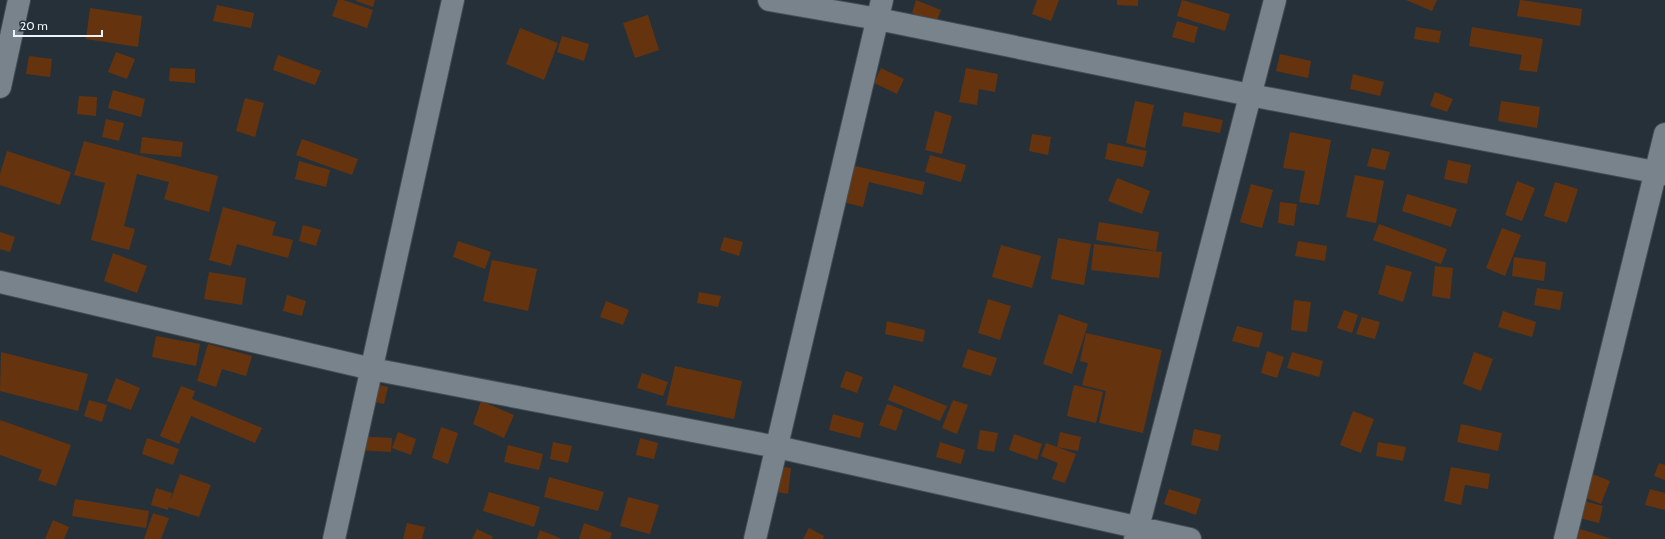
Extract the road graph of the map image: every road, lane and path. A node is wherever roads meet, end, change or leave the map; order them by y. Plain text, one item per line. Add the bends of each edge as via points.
1 (19, 0) edge
2 (453, 0) edge
3 (769, 0) edge
4 (1275, 0) edge
5 (880, 9) edge
6 (0, 87) edge
7 (1250, 95) junction
8 (1665, 134) edge
9 (1660, 173) edge
10 (0, 282) edge
11 (372, 368) junction
12 (777, 447) junction
13 (1137, 533) edge
14 (334, 539) edge
15 (755, 539) edge
16 (1190, 539) edge
17 (1565, 539) edge

1 - 6 street
2 - 11 street
3 - 5 street
4 - 7 street
5 - 7 street
5 - 12 street
7 - 9 street
7 - 13 street
8 - 9 street
9 - 17 street
10 - 11 street
11 - 12 street
11 - 14 street
12 - 13 street
12 - 15 street
13 - 16 street

